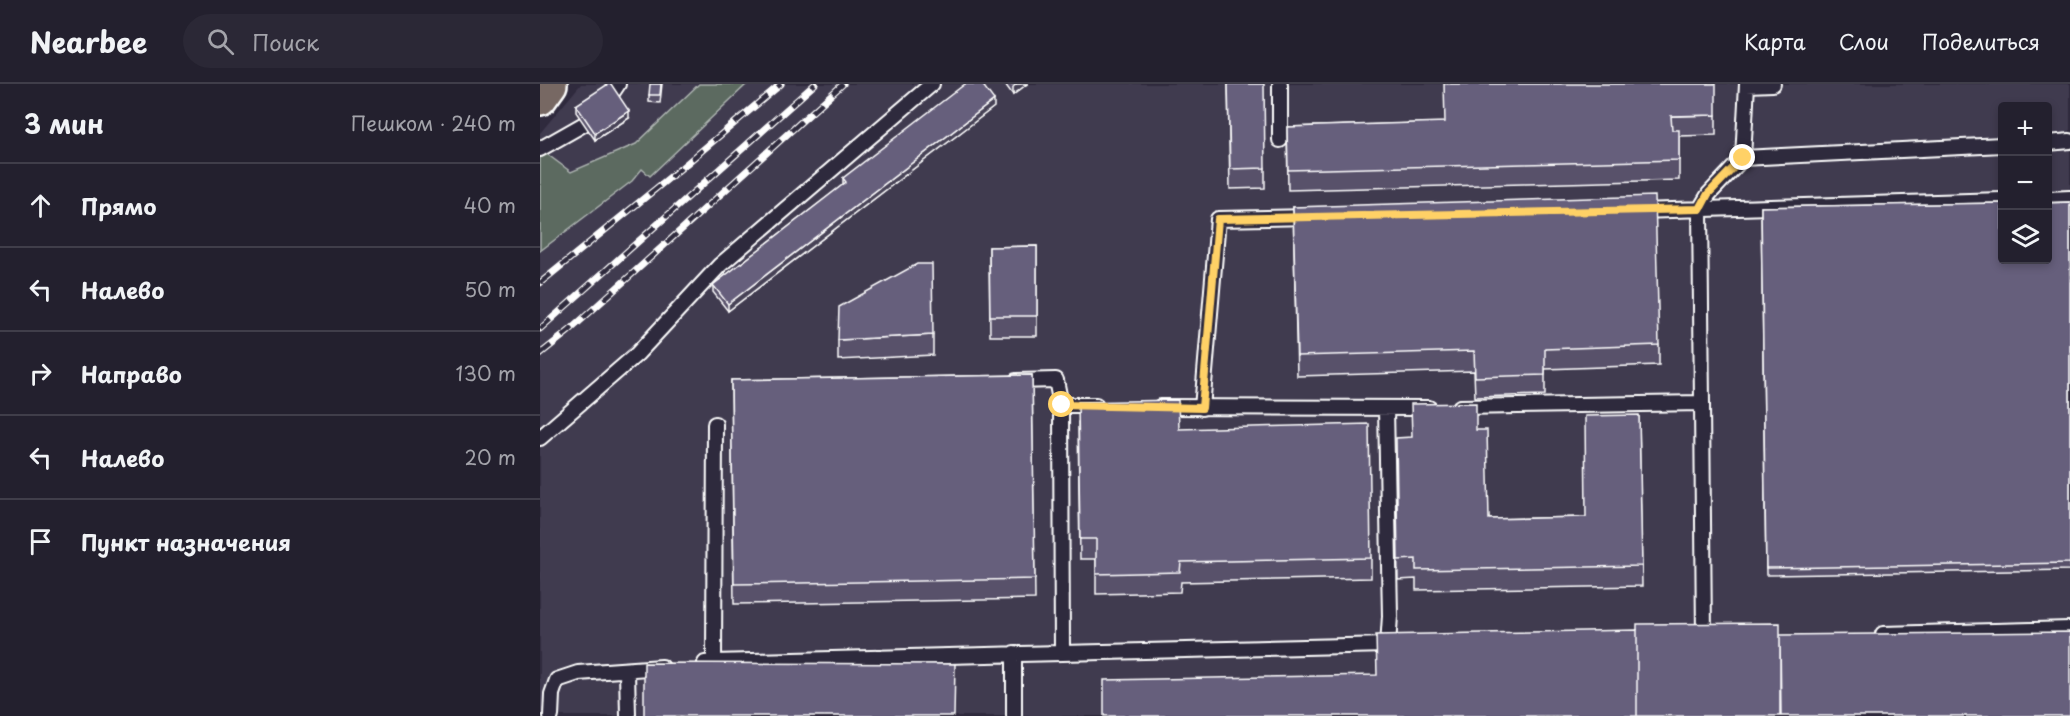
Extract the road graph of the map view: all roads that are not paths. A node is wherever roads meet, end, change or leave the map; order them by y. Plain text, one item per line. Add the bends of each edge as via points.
1 (550, 84) edge
2 (932, 84) edge
3 (1280, 84) edge
4 (1773, 84) edge
5 (1747, 85) edge
6 (540, 98) edge
7 (584, 124) edge
8 (1280, 140) dead end
9 (2070, 141) edge
10 (2052, 142) edge
11 (1998, 145) edge
12 (540, 149) edge
13 (1743, 158) junction
14 (2070, 198) edge
15 (2052, 199) edge
16 (1998, 200) edge
17 (1700, 209) junction
18 (1630, 211) edge
19 (1324, 217) edge
20 (998, 381) edge
21 (1702, 403) junction
22 (1062, 405) junction
23 (1108, 406) edge
24 (1143, 407) edge
25 (1202, 408) junction
26 (1386, 408) junction
27 (715, 424) dead end
28 (540, 438) edge
29 (2070, 629) edge
30 (1871, 634) edge
31 (1704, 640) edge
32 (1014, 653) junction
33 (1062, 653) junction
34 (714, 662) junction
35 (692, 664) edge
36 (670, 666) edge
37 (627, 670) junction
38 (551, 716) edge
39 (628, 716) edge
40 (1014, 716) edge

1 - 6 main road
2 - 28 lane via 720,264 637,354
3 - 8 lane
4 - 5 lane
5 - 13 lane
7 - 12 lane
9 - 10 lane
11 - 13 lane
13 - 17 lane via 1708,194
14 - 15 lane
16 - 17 lane
17 - 18 lane
17 - 21 lane
19 - 25 lane via 1218,219
20 - 22 lane via 1056,380
21 - 26 lane
21 - 31 lane
22 - 23 lane
22 - 33 lane
24 - 25 lane
25 - 26 lane
26 - 33 lane via 1390,616 1394,644
27 - 34 lane
29 - 30 lane
32 - 33 lane
32 - 34 lane
32 - 40 lane
34 - 35 lane
36 - 37 lane
37 - 38 lane via 578,673 557,680
37 - 39 lane

